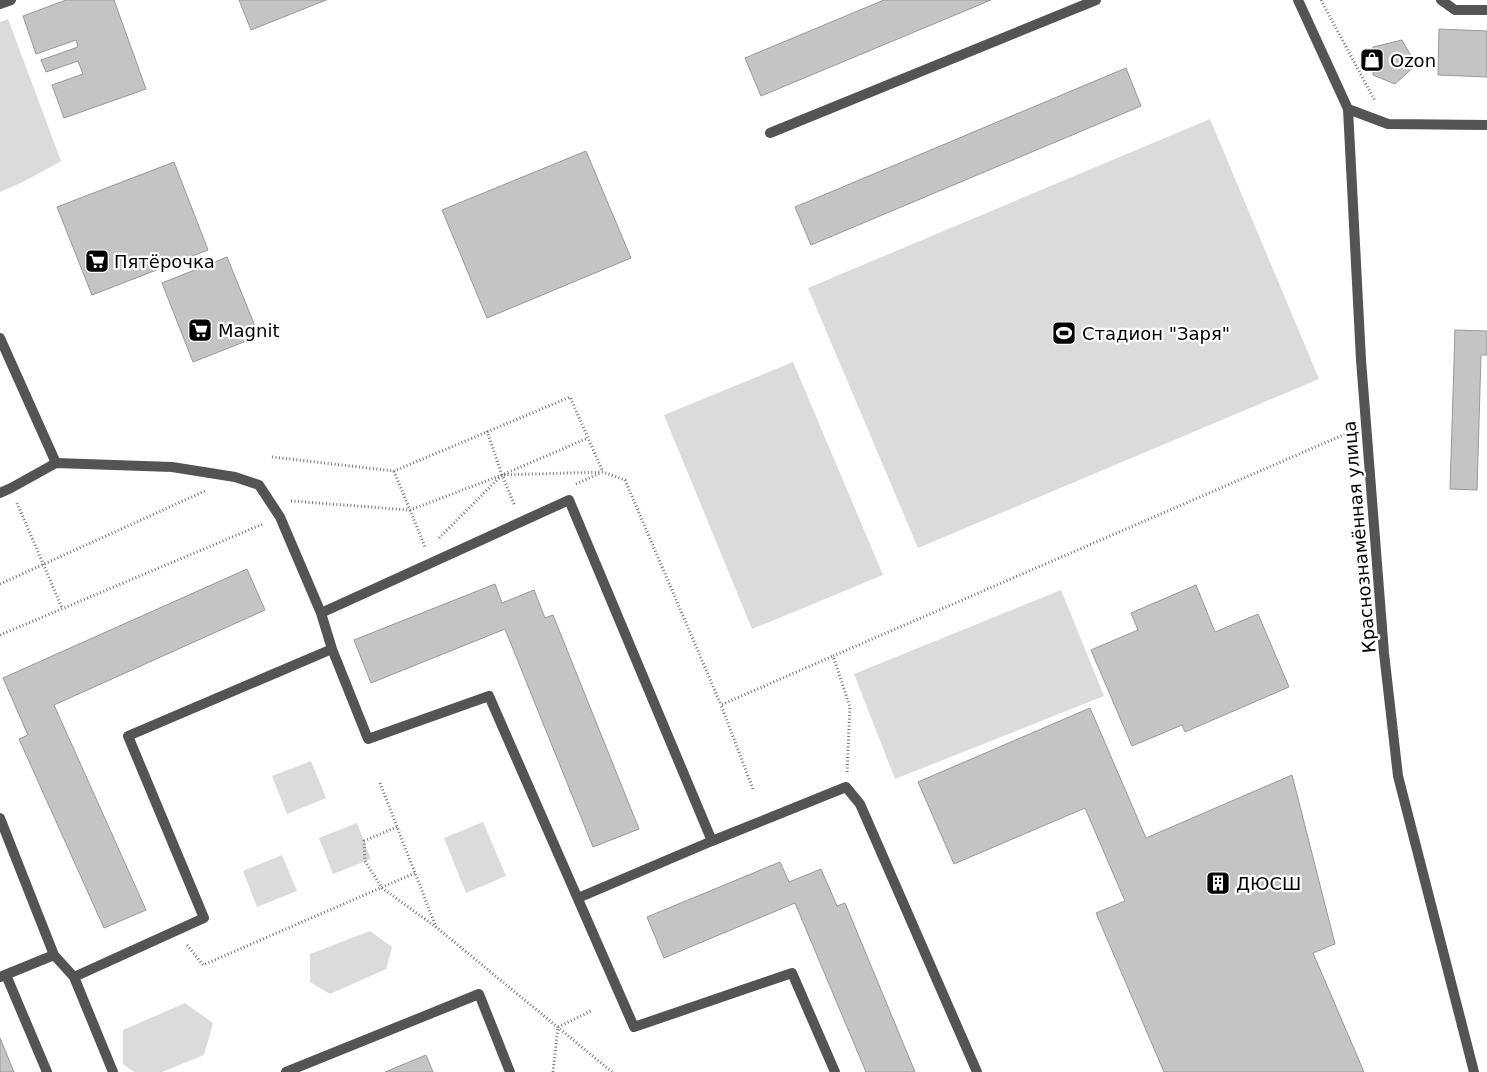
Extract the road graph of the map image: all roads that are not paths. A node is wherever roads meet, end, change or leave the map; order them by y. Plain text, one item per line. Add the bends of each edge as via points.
1 (11, 0) edge
2 (1096, 0) edge
3 (1298, 0) edge
4 (1441, 0) edge
5 (0, 4) edge
6 (1487, 10) edge
7 (1348, 109) junction
8 (1487, 125) edge
9 (770, 133) dead end
10 (0, 338) edge
11 (56, 463) junction
12 (0, 493) edge
13 (321, 613) junction
14 (332, 649) junction
15 (0, 818) edge
16 (712, 841) junction
17 (578, 898) junction
18 (54, 955) junction
19 (3, 976) edge
20 (74, 977) junction
21 (47, 1072) edge
22 (113, 1072) edge
23 (286, 1072) edge
24 (510, 1072) edge
25 (835, 1072) edge
26 (977, 1072) edge
27 (1474, 1072) edge

1 - 5 street
2 - 9 street
3 - 7 street, Краснознамённая улица
4 - 6 street via 1455,10
7 - 8 street via 1388,124
7 - 27 street, Краснознамённая улица via 1361,360 1384,653 1398,776
10 - 11 street
11 - 12 street
11 - 13 street via 172,467 235,477 259,485 280,517
13 - 14 street
13 - 16 street via 569,500
14 - 17 street via 368,739 489,696
14 - 20 street via 128,736 204,918
15 - 18 street
16 - 17 street
16 - 26 street via 846,787 860,804
17 - 25 street via 634,1027 792,973
18 - 19 street
18 - 20 street
19 - 21 street
20 - 22 street
23 - 24 street via 479,994

